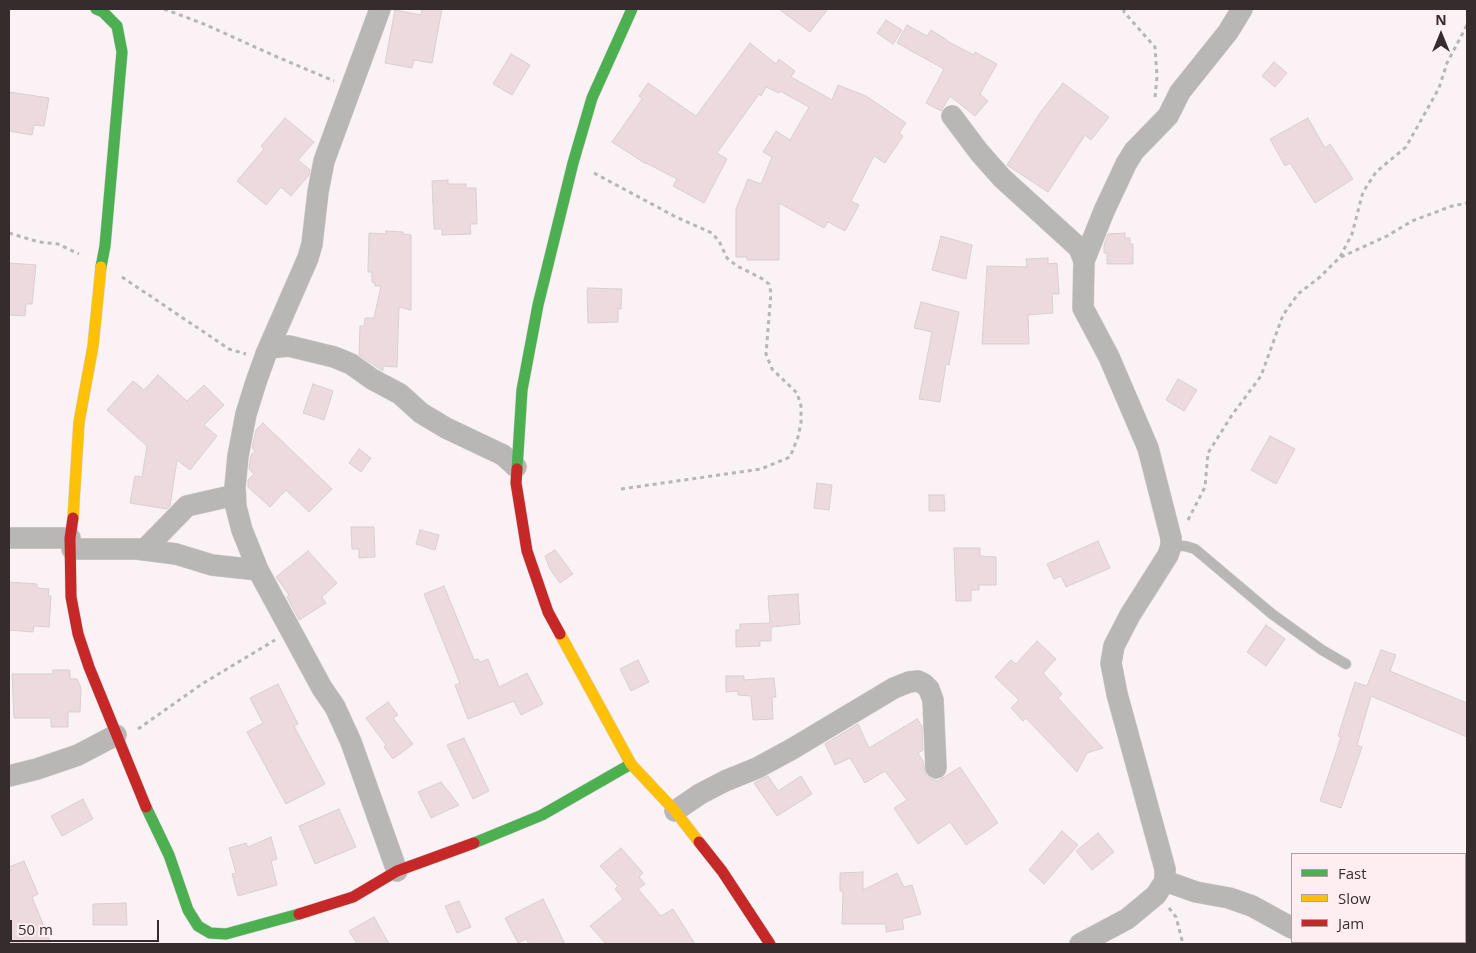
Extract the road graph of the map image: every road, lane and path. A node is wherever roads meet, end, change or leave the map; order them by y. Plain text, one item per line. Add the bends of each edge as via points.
1 (96, 9) edge
2 (164, 9) edge
3 (380, 9) edge
4 (632, 9) edge
5 (1124, 9) edge
6 (1242, 9) edge
7 (1467, 25) edge
8 (350, 88) junction
9 (1177, 101) junction
10 (952, 116) dead end
11 (573, 163) junction
12 (1467, 203) edge
13 (9, 233) edge
14 (1340, 257) junction
15 (1084, 260) junction
16 (101, 266) junction
17 (267, 351) junction
18 (516, 467) junction
19 (621, 489) dead end
20 (235, 494) junction
21 (9, 538) edge
22 (1171, 542) junction
23 (71, 543) junction
24 (144, 550) junction
25 (258, 570) junction
26 (291, 632) junction
27 (1346, 664) dead end
28 (117, 738) junction
29 (631, 764) junction
30 (936, 768) dead end
31 (9, 776) edge
32 (675, 811) junction
33 (397, 871) junction
34 (1160, 888) junction
35 (1291, 927) edge
36 (202, 935) edge
37 (770, 944) edge
38 (1080, 944) edge
39 (1183, 944) edge

1 - 16 street via 117,26 122,52
2 - 8 path
3 - 8 street
4 - 11 street via 592,98
5 - 9 path via 1155,46 1157,77 1154,96 1169,102
6 - 9 street via 1228,32 1180,92
7 - 14 path via 1447,63 1439,88 1406,147 1376,172 1363,192 1352,234
8 - 17 street via 324,161 308,258
9 - 15 street via 1126,164
10 - 15 street via 1002,178 1079,248
11 - 18 street via 538,305 522,390
11 - 19 path via 712,233 727,258 769,284 766,354 772,369 798,393 802,406 802,423 790,457 761,469
12 - 14 path via 1412,221 1388,236
13 - 16 path via 58,244
14 - 22 path via 1298,294 1283,315 1261,376 1208,453 1205,487 1182,531
15 - 22 street via 1083,308 1109,357 1148,448
16 - 17 path via 139,287 229,349 242,354
16 - 23 street via 94,346 79,422
17 - 18 street via 289,346 350,364 400,394 421,413 503,455
17 - 20 street via 246,414
18 - 29 street via 526,551 548,612
20 - 24 street via 187,506
20 - 25 street via 242,530
21 - 23 street
22 - 27 lane via 1195,549 1272,614
22 - 34 street via 1168,555 1114,646 1111,663 1116,694 1165,870
23 - 24 street
23 - 28 street via 71,598 78,634
24 - 25 street via 176,554 212,565
25 - 26 street
26 - 28 path via 202,684 143,726
26 - 33 street via 335,707 351,742
28 - 31 street via 37,770
28 - 36 street via 169,855 188,910
29 - 32 street
29 - 33 street via 542,815
30 - 32 street via 933,700 924,684 908,682 785,753 700,794
32 - 37 street via 722,871
33 - 36 street via 353,897 226,934
34 - 35 street via 1237,901
34 - 38 street via 1127,919
34 - 39 path via 1176,917

